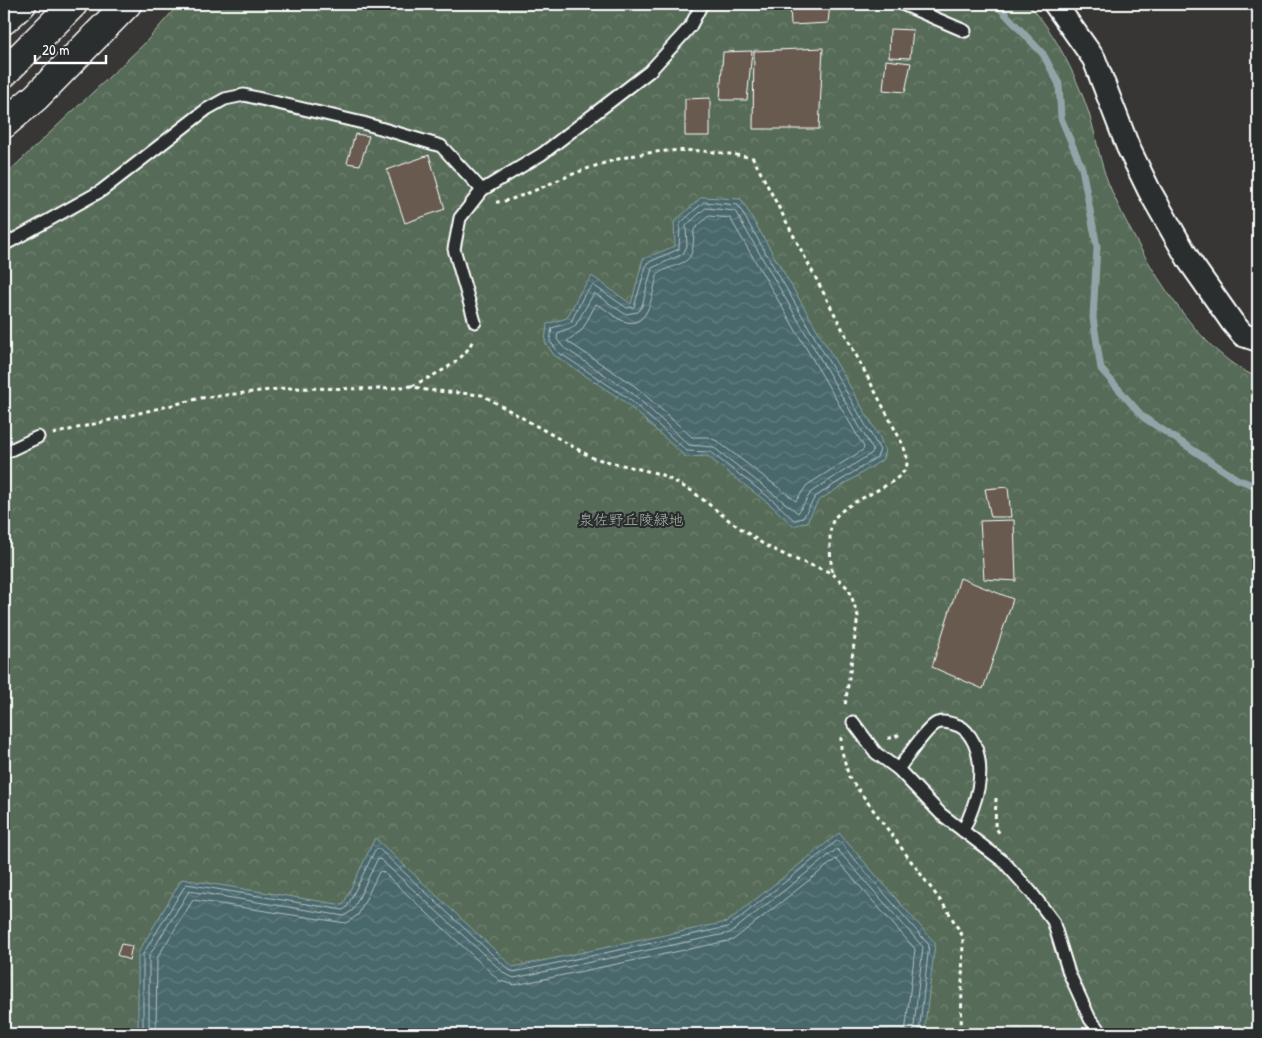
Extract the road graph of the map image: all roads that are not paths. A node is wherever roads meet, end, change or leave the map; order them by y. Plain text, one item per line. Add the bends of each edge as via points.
1 (22, 4) edge
2 (73, 4) edge
3 (702, 4) edge
4 (902, 4) edge
5 (1055, 4) edge
6 (124, 7) edge
7 (4, 20) edge
8 (966, 31) dead end
9 (4, 73) edge
10 (36, 96) junction
11 (4, 124) edge
12 (4, 129) edge
13 (482, 190) junction
14 (4, 245) edge
15 (476, 322) road end
16 (1258, 340) edge
17 (38, 438) road end
18 (4, 452) edge
19 (853, 722) road end
20 (898, 769) junction
21 (963, 830) junction
22 (1102, 1034) edge

1 - 7 highway
2 - 9 highway
3 - 13 lane via 690,27 650,71 542,154
4 - 8 lane
5 - 16 street via 1094,59 1128,147 1190,262 1243,335
6 - 10 highway
10 - 11 highway
10 - 12 highway
13 - 14 lane via 441,146 363,123 244,95 225,99 207,110 101,191
13 - 15 lane via 460,218 454,249
17 - 18 lane
19 - 20 lane via 876,753
20 - 21 lane via 941,814
20 - 21 lane via 937,723 948,722 963,728 972,739 981,771 977,801
21 - 22 lane via 1004,862 1053,921 1069,973 1090,1019

